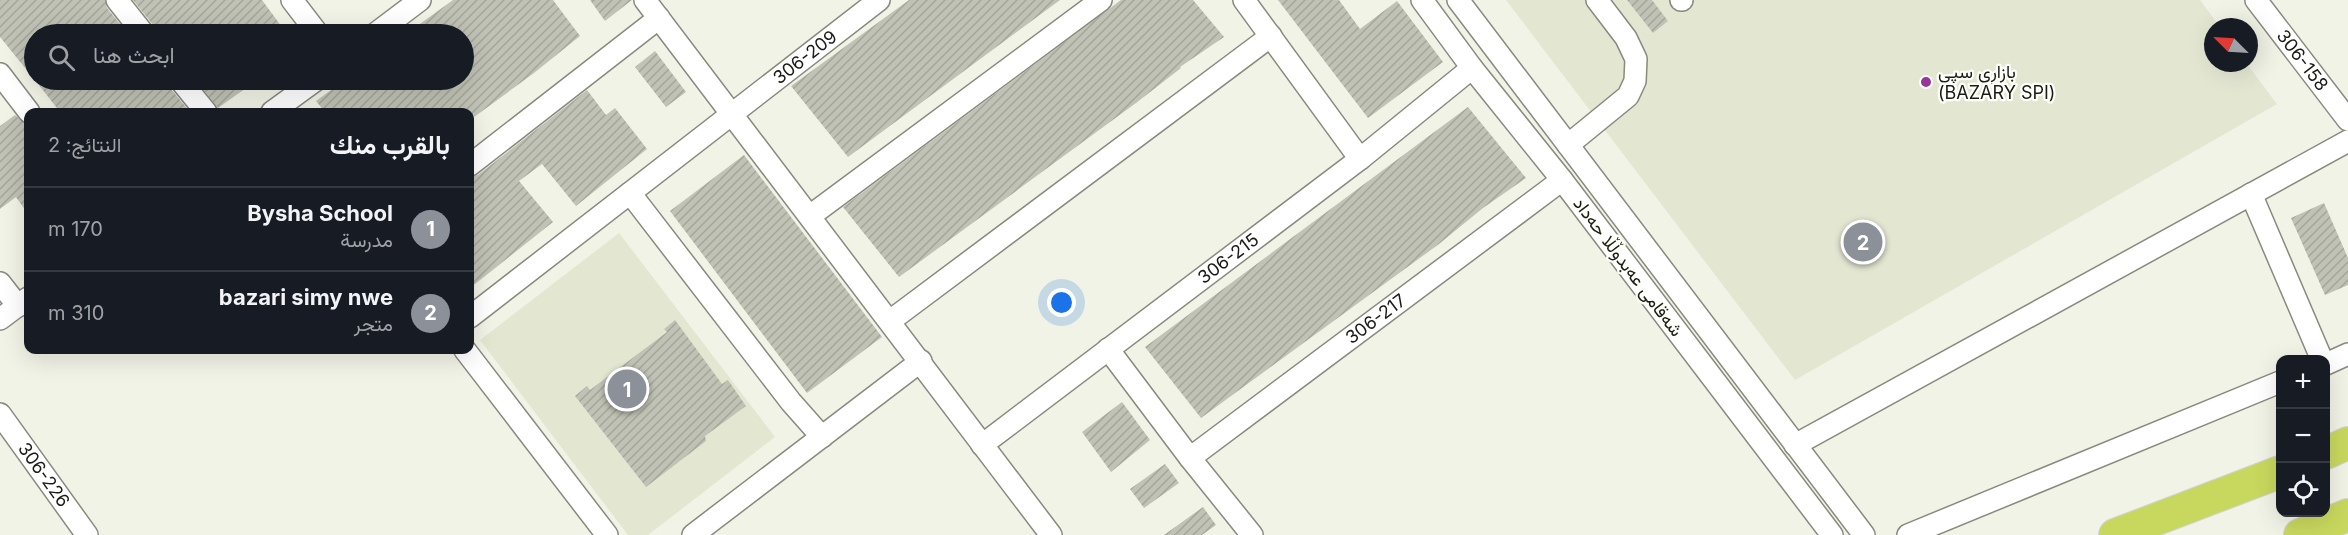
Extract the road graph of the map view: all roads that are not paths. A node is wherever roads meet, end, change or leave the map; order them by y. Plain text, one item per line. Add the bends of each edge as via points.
1 (117, 0) edge
2 (292, 0) edge
3 (420, 0) edge
4 (645, 0) edge
5 (879, 0) edge
6 (1101, 0) edge
7 (1244, 0) edge
8 (1422, 0) edge
9 (1458, 0) edge
10 (1597, 0) edge
11 (2256, 0) edge
12 (659, 18) junction
13 (136, 24) edge
14 (310, 24) edge
15 (388, 24) edge
16 (1271, 36) junction
17 (1472, 68) junction
18 (0, 74) edge
19 (188, 90) edge
20 (304, 90) edge
21 (26, 108) edge
22 (203, 108) edge
23 (282, 108) edge
24 (732, 113) junction
25 (2348, 120) edge
26 (2348, 141) edge
27 (1568, 145) junction
28 (1360, 159) junction
29 (474, 162) edge
30 (1562, 180) junction
31 (630, 193) junction
32 (2251, 194) junction
33 (810, 216) junction
34 (0, 283) edge
35 (23, 302) edge
36 (474, 314) edge
37 (0, 319) edge
38 (890, 321) junction
39 (1108, 349) junction
40 (468, 354) edge
41 (2348, 354) edge
42 (2320, 355) edge
43 (921, 361) junction
44 (2330, 362) edge
45 (2276, 384) edge
46 (0, 414) edge
47 (822, 437) junction
48 (2348, 443) edge
49 (1795, 444) junction
50 (982, 445) junction
51 (2330, 451) edge
52 (1190, 458) junction
53 (2276, 474) edge
54 (2348, 515) edge
55 (87, 535) edge
56 (607, 535) edge
57 (693, 535) edge
58 (1051, 535) edge
59 (1252, 535) edge
60 (1832, 535) edge
61 (1864, 535) edge
62 (1908, 535) edge
63 (2115, 535) edge
64 (2300, 535) edge

1 - 13 street
2 - 14 street
3 - 15 street
4 - 12 street
5 - 24 street, 306-209
6 - 33 street
7 - 16 street
8 - 17 street, شەقامی عەبدوڵڵا حەداد
9 - 27 street, شەقامی عەبدوڵڵا حەداد
10 - 27 street via 1636,58 1635,81 1628,96
11 - 25 street, 306-158
12 - 24 street
12 - 29 street
16 - 28 street
16 - 38 street
17 - 28 street, 306-215
17 - 30 street, شەقامی عەبدوڵڵا حەداد
18 - 21 street
19 - 22 street
20 - 23 street
24 - 31 street, 306-209
24 - 33 street
26 - 32 street
27 - 49 street, شەقامی عەبدوڵڵا حەداد
28 - 39 street, 306-215
30 - 52 street, 306-217
30 - 60 street, شەقامی عەبدوڵڵا حەداد
31 - 36 street, 306-209
31 - 47 street
32 - 42 street
32 - 49 street
33 - 38 street
34 - 35 street
35 - 37 street
38 - 43 street
39 - 50 street, 306-215
39 - 52 street
40 - 56 street
41 - 44 street
43 - 47 street
43 - 50 street
45 - 62 street
46 - 55 street, 306-226
47 - 57 street
48 - 51 highway
49 - 61 street, شەقامی عەبدوڵڵا حەداد
50 - 58 street
52 - 59 street
53 - 63 highway
54 - 64 highway

